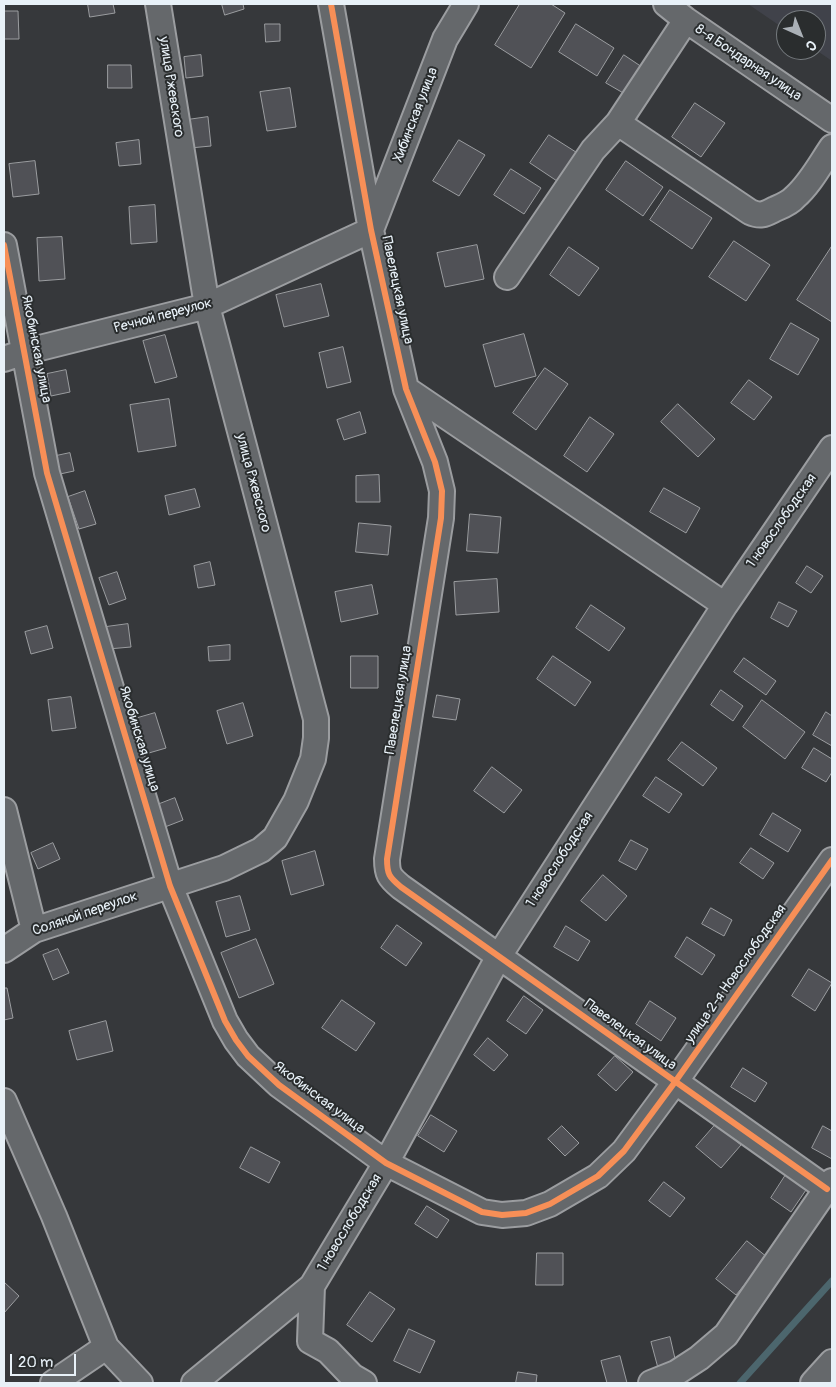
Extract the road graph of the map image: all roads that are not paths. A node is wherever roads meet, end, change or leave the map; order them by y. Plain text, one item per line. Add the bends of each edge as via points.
1 (158, 4) edge
2 (331, 4) edge
3 (466, 4) edge
4 (666, 4) edge
5 (686, 20) junction
6 (832, 120) edge
7 (618, 123) junction
8 (832, 147) edge
9 (371, 230) junction
10 (4, 245) edge
11 (507, 277) dead end
12 (207, 306) junction
13 (14, 356) edge
14 (406, 389) junction
15 (832, 448) edge
16 (725, 605) junction
17 (4, 810) edge
18 (832, 860) edge
19 (170, 886) junction
20 (34, 930) junction
21 (4, 950) edge
22 (498, 956) junction
23 (675, 1082) junction
24 (4, 1101) edge
25 (386, 1163) junction
26 (829, 1185) edge
27 (312, 1286) junction
28 (106, 1347) junction
29 (832, 1362) edge
30 (53, 1383) edge
31 (140, 1383) edge
32 (194, 1383) edge
33 (364, 1383) edge
34 (651, 1383) edge
35 (813, 1383) edge

1 - 12 street, улица Ржевского
2 - 9 street, Павелецкая улица
3 - 9 street, Хибинская улица via 444,39
4 - 5 street, 8-я Бондарная улица
5 - 6 street, 8-я Бондарная улица
5 - 7 street
7 - 8 street via 757,215 795,198
7 - 11 street via 593,150
9 - 12 street, Речной переулок
9 - 14 street, Павелецкая улица
10 - 13 street, Якобинская улица
12 - 13 street, Речной переулок
12 - 19 street, улица Ржевского via 316,719 316,738 313,759 296,801 275,838 261,850 224,868
13 - 19 street, Якобинская улица
14 - 16 street
14 - 22 street, Павелецкая улица via 436,462 442,491 441,518 387,872 400,886
15 - 16 street, 1 новослободская
16 - 22 street, 1 новослободская
17 - 20 street
18 - 23 street, улица 2-я Новослободская
19 - 20 street, Соляной переулок
19 - 25 street, Якобинская улица via 225,1021 248,1056 279,1085
20 - 21 street, Соляной переулок
22 - 23 street, Павелецкая улица
22 - 25 street, 1 новослободская
23 - 25 street, улица 2-я Новослободская via 624,1152 598,1176 550,1204 526,1213 482,1212
23 - 26 street, Павелецкая улица
24 - 28 street
25 - 27 street, 1 новослободская
26 - 34 street via 726,1335 676,1373
27 - 32 street
27 - 33 street via 310,1341 328,1351 352,1376
28 - 30 street
28 - 31 street
29 - 35 street

